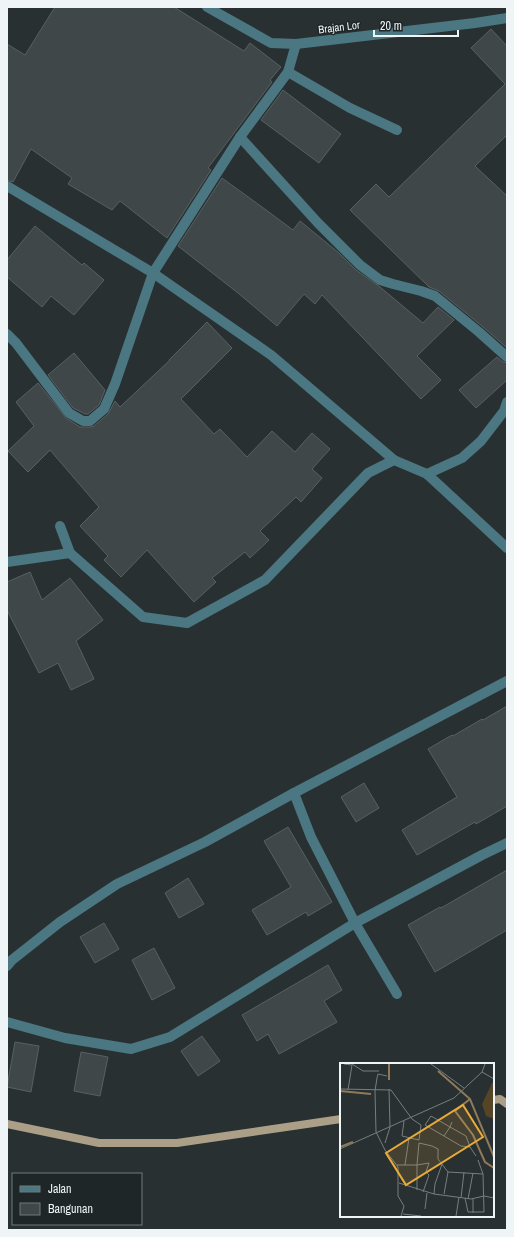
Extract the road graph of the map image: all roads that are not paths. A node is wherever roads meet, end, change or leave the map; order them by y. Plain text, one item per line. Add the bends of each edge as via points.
1 (207, 7) edge
2 (507, 18) edge
3 (296, 44) junction
4 (288, 72) junction
5 (397, 130) dead end
6 (240, 137) junction
7 (7, 186) edge
8 (153, 273) junction
9 (7, 334) edge
10 (507, 357) edge
11 (507, 402) edge
12 (394, 460) junction
13 (427, 474) junction
14 (60, 526) dead end
15 (507, 548) edge
16 (70, 553) junction
17 (7, 562) edge
18 (507, 681) edge
19 (294, 793) junction
20 (507, 843) edge
21 (355, 923) junction
22 (7, 966) edge
23 (397, 994) dead end
24 (7, 1022) edge

1 - 3 street, Brajan Lor via 271,43
2 - 3 street, Brajan Lor
3 - 4 street
4 - 5 street via 350,108
4 - 6 street
6 - 8 street
6 - 10 street via 360,265 380,280 435,296
7 - 8 street
8 - 9 street via 116,384 104,409 90,421 82,422 69,413
8 - 12 street via 271,355
11 - 13 street via 504,411 476,446 462,458
12 - 13 street
12 - 16 street via 368,473 265,580 187,623 143,617
13 - 15 street
14 - 16 street
16 - 17 street
18 - 19 street
19 - 21 street via 311,837
19 - 22 street via 205,842 117,884 60,922
20 - 21 street
21 - 23 street
21 - 24 street via 170,1037 131,1049 65,1038

